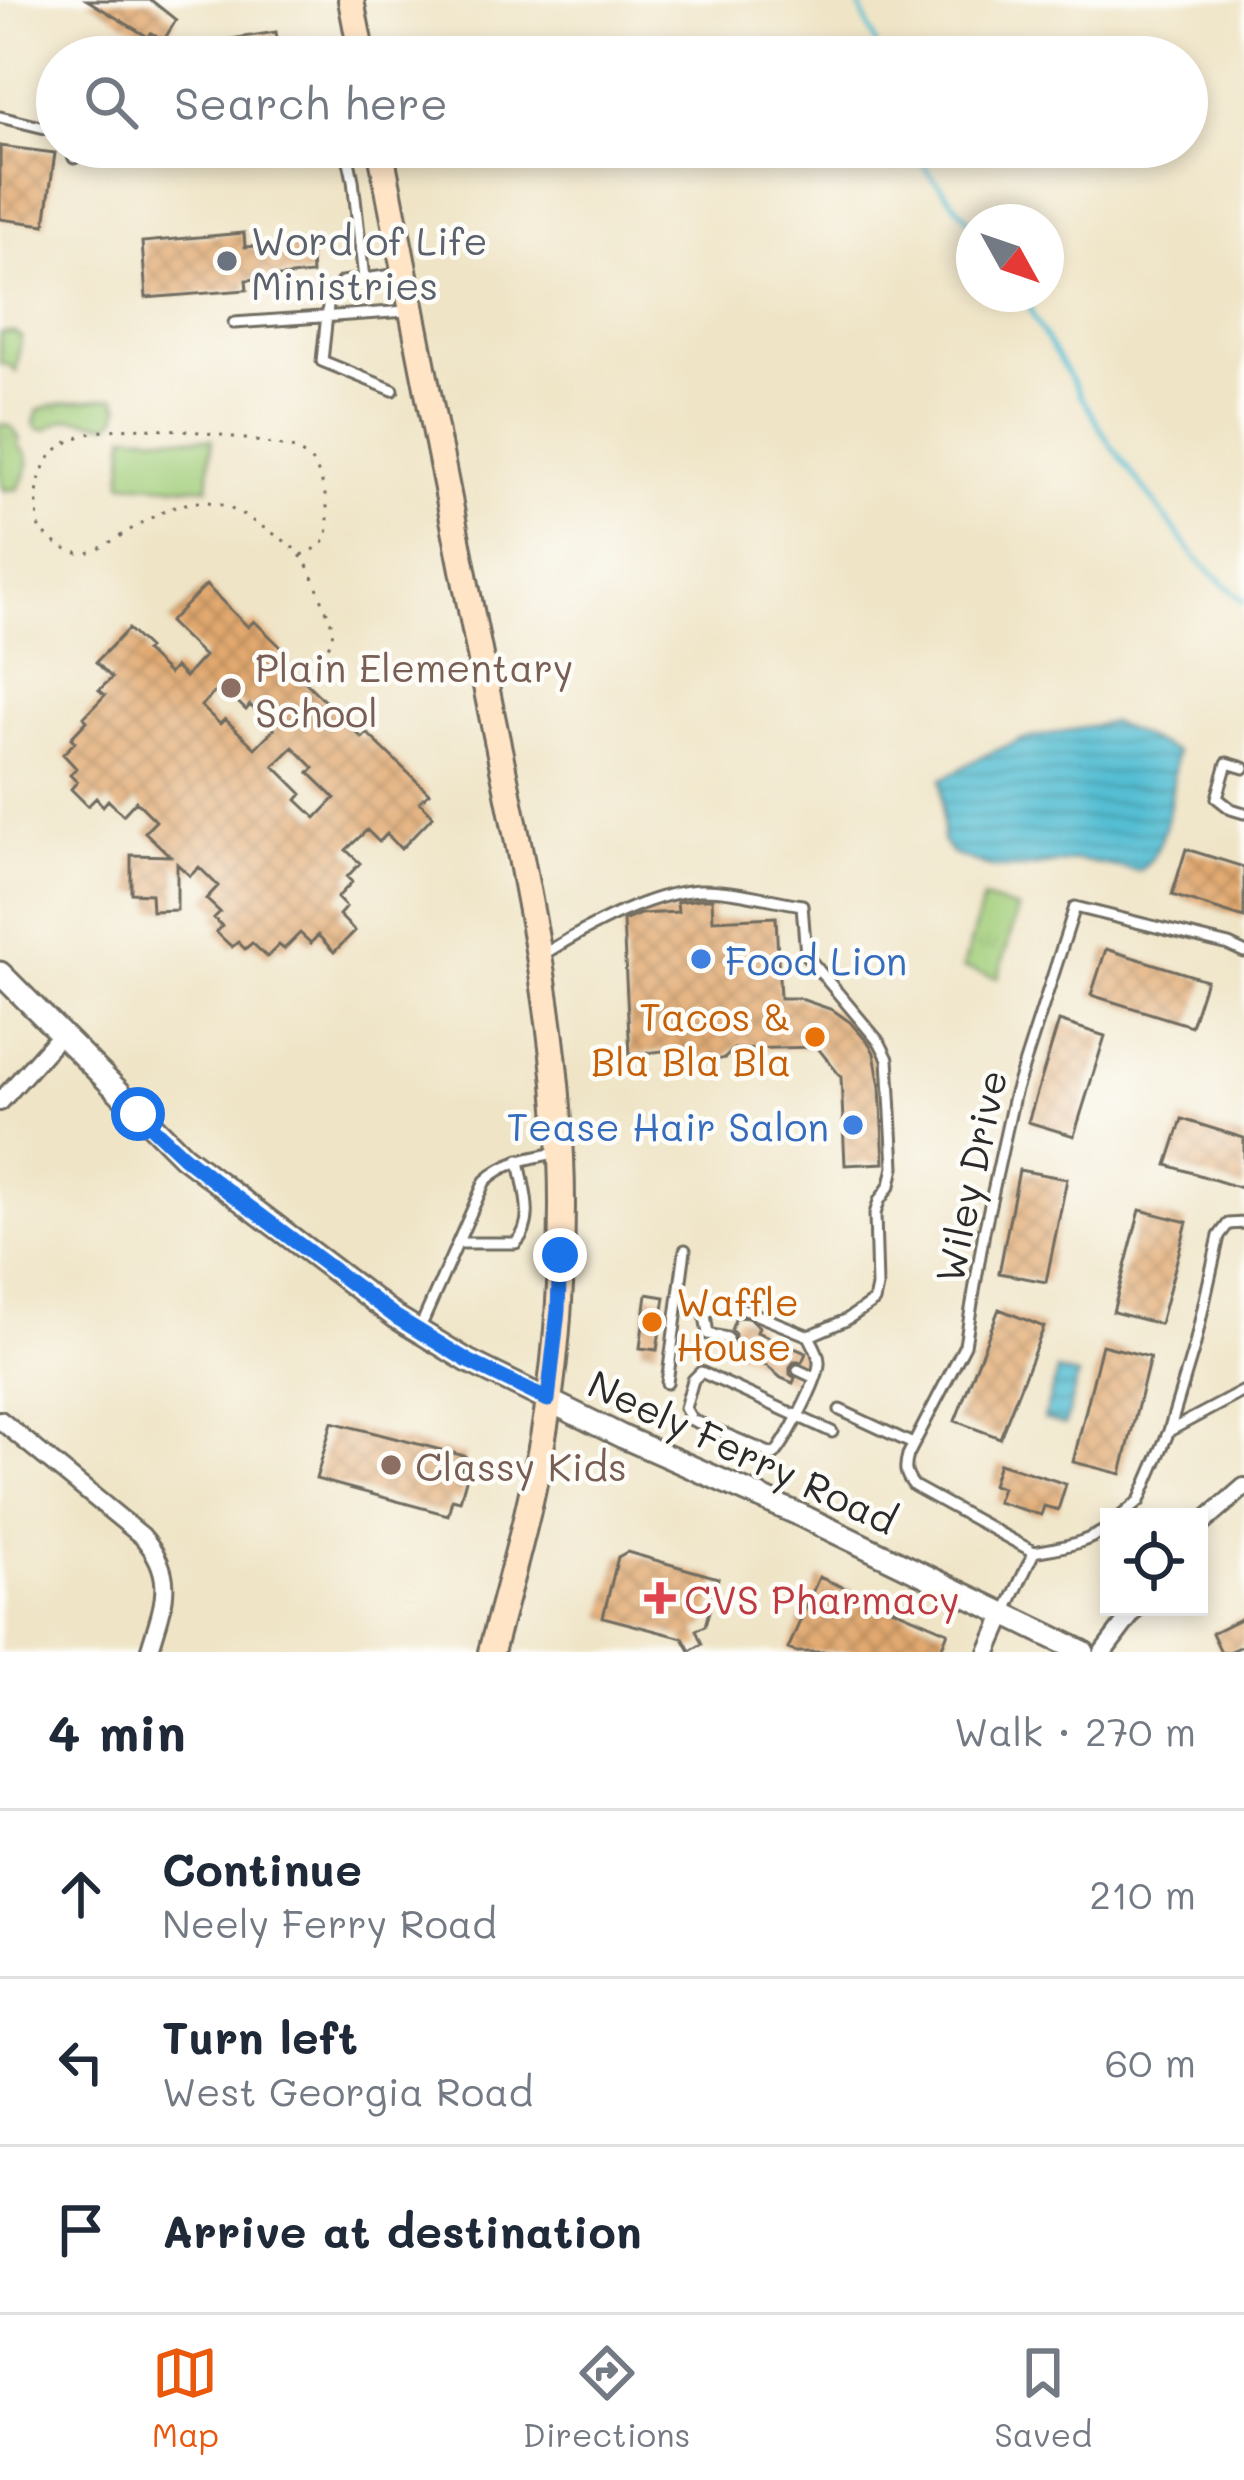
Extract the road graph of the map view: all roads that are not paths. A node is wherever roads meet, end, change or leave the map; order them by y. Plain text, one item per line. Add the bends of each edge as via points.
1 (351, 0) edge
2 (358, 36) edge
3 (0, 116) edge
4 (36, 125) edge
5 (350, 168) edge
6 (384, 168) edge
7 (405, 274) junction
8 (364, 279) junction
9 (412, 311) junction
10 (326, 316) junction
11 (234, 323) dead end
12 (393, 390) dead end
13 (1244, 768) edge
14 (1244, 813) edge
15 (1244, 952) edge
16 (539, 957) junction
17 (0, 973) edge
18 (60, 1035) junction
19 (0, 1102) edge
20 (561, 1151) junction
21 (519, 1160) junction
22 (1244, 1223) edge
23 (459, 1243) junction
24 (685, 1250) dead end
25 (745, 1310) dead end
26 (757, 1316) dead end
27 (418, 1330) junction
28 (809, 1336) junction
29 (727, 1339) dead end
30 (798, 1370) dead end
31 (815, 1378) junction
32 (667, 1383) dead end
33 (1244, 1391) edge
34 (548, 1400) junction
35 (841, 1410) dead end
36 (796, 1415) junction
37 (0, 1420) edge
38 (1169, 1431) junction
39 (832, 1432) dead end
40 (913, 1444) junction
41 (1244, 1487) edge
42 (1131, 1508) edge
43 (1208, 1518) edge
44 (1100, 1534) edge
45 (1034, 1552) junction
46 (1004, 1613) junction
47 (1130, 1616) edge
48 (149, 1652) edge
49 (490, 1652) edge
50 (988, 1652) edge
51 (1083, 1652) edge
52 (1103, 1652) edge

1 - 2 main road
3 - 4 lane
5 - 8 lane
6 - 7 main road
7 - 8 lane
7 - 9 main road
8 - 10 lane via 342,282
9 - 10 lane
9 - 16 main road
10 - 11 lane
10 - 12 lane via 322,361
13 - 14 lane via 1227,763 1217,798
15 - 40 lane, Wiley Drive via 1075,907 1014,1096 965,1345
16 - 20 main road
16 - 28 lane via 669,893 705,890 802,905 806,955 888,1060 894,1167 875,1214 874,1301
17 - 18 street, Neely Ferry Road
18 - 19 street
18 - 27 street, Neely Ferry Road via 183,1156
20 - 21 lane
20 - 34 main road
21 - 23 lane via 485,1181
21 - 23 lane via 529,1214 523,1235 516,1243
22 - 38 lane via 1228,1223 1219,1237
23 - 27 lane
24 - 32 lane
25 - 29 lane via 721,1301 705,1315 708,1334
26 - 28 lane
27 - 34 street, Neely Ferry Road
28 - 31 lane via 820,1361
30 - 31 lane
31 - 36 lane
33 - 38 lane
34 - 46 street, Neely Ferry Road
34 - 49 main road
35 - 40 lane
36 - 36 lane via 774,1454 692,1420 685,1408 701,1372
36 - 39 lane
37 - 48 street via 158,1557 165,1593
38 - 42 lane
40 - 45 lane via 905,1466 914,1486
41 - 43 street
44 - 45 lane
45 - 46 lane
46 - 50 street
46 - 51 street, Neely Ferry Road
47 - 52 street

